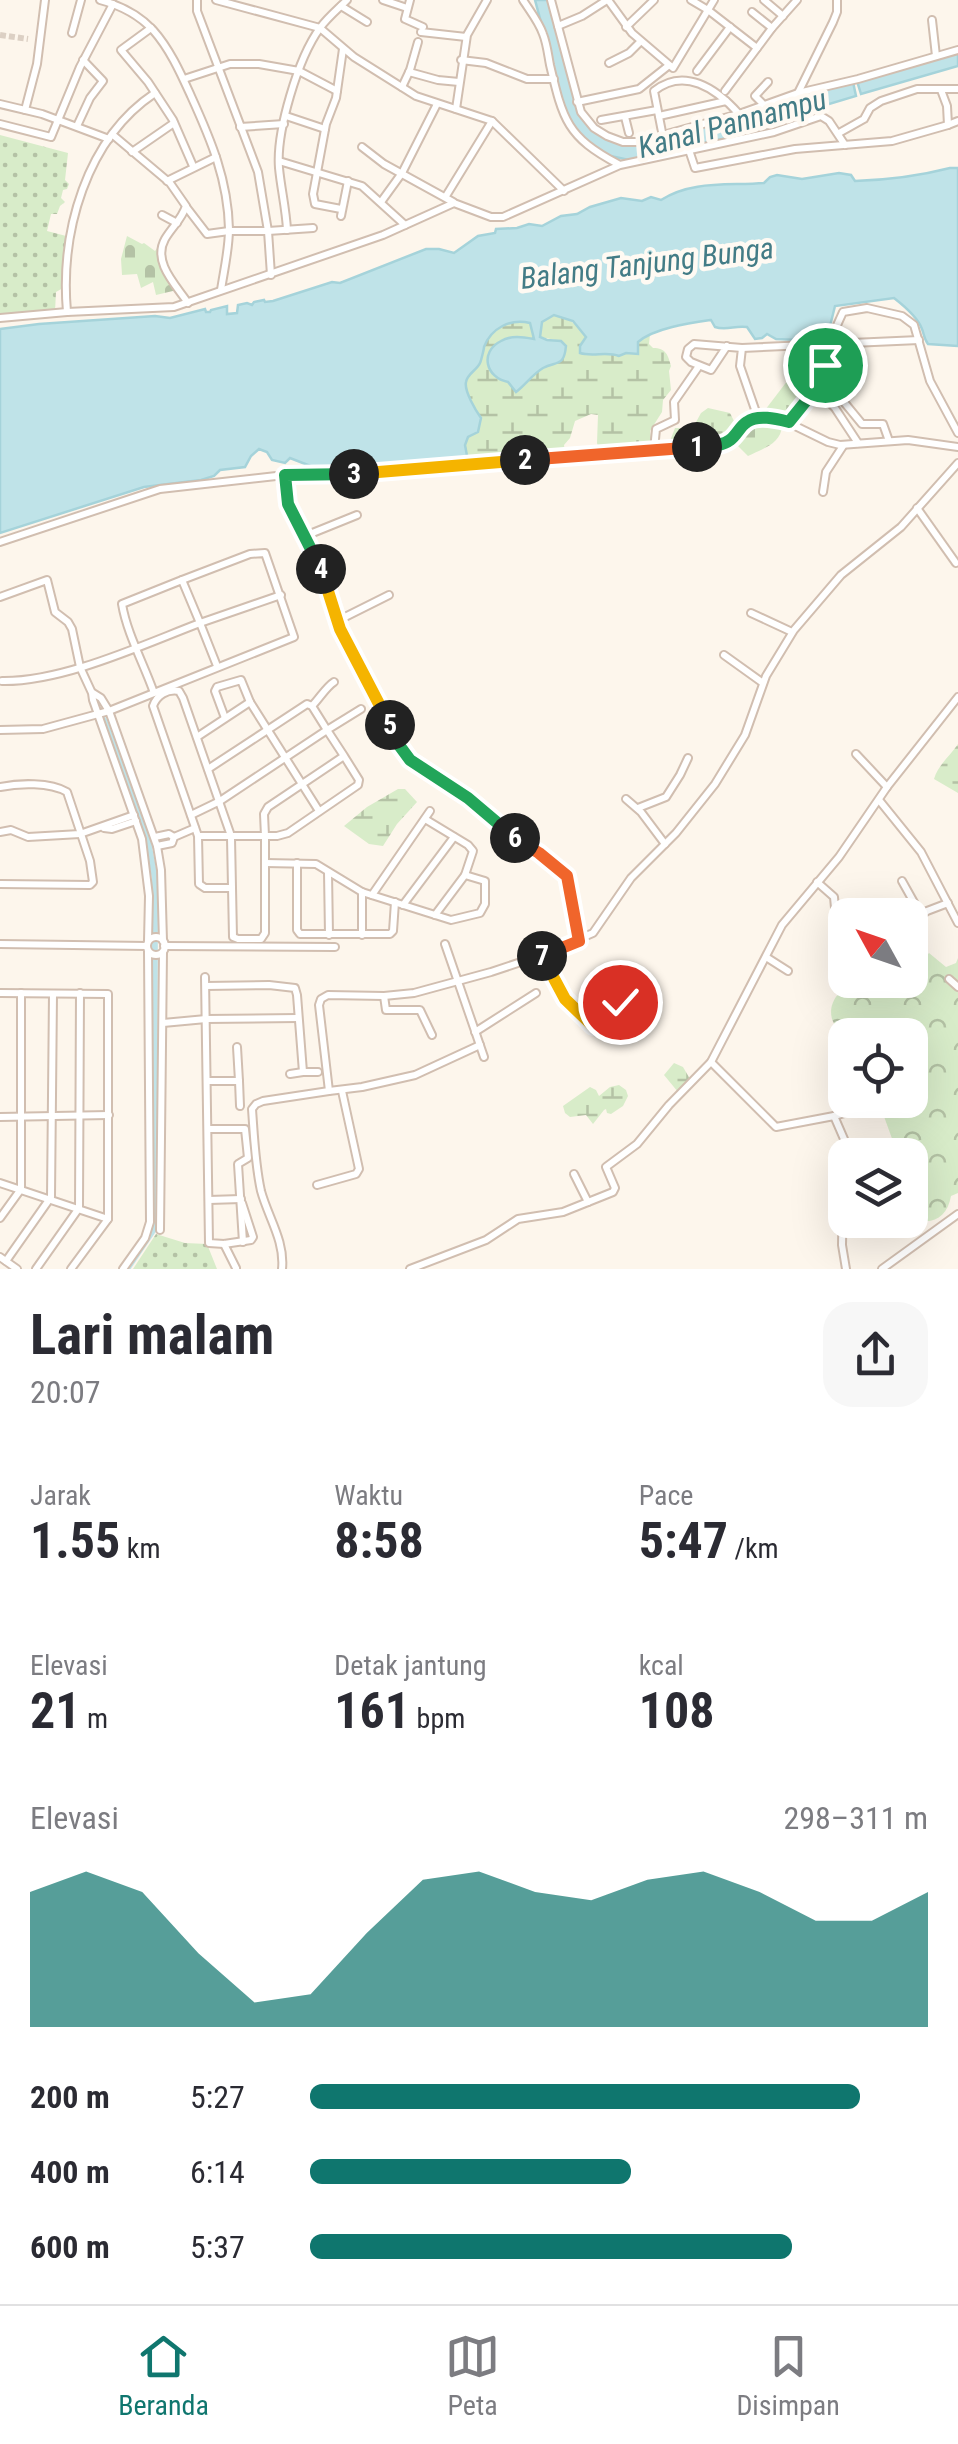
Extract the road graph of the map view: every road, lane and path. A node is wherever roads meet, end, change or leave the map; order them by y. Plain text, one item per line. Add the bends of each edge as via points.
1 (45, 0) edge
2 (81, 0) edge
3 (100, 0) edge
4 (197, 0) edge
5 (216, 0) edge
6 (383, 0) edge
7 (487, 0) edge
8 (523, 0) edge
9 (551, 0) edge
10 (620, 0) edge
11 (654, 0) edge
12 (691, 0) edge
13 (714, 0) edge
14 (764, 0) edge
15 (797, 0) edge
16 (837, 0) edge
17 (111, 2) edge
18 (609, 2) edge
19 (344, 3) edge
20 (409, 4) edge
21 (708, 10) junction
22 (752, 12) dead end
23 (783, 16) junction
24 (932, 20) dead end
25 (368, 22) dead end
26 (558, 26) junction
27 (626, 27) junction
28 (730, 27) junction
29 (151, 28) junction
30 (320, 28) junction
31 (772, 28) junction
32 (72, 33) dead end
33 (466, 37) junction
34 (418, 42) dead end
35 (640, 42) junction
36 (757, 48) junction
37 (343, 49) junction
38 (958, 50) edge
39 (936, 56) junction
40 (83, 60) junction
41 (461, 60) junction
42 (608, 63) dead end
43 (220, 66) junction
44 (668, 66) junction
45 (299, 70) junction
46 (696, 71) dead end
47 (409, 72) junction
48 (184, 79) junction
49 (554, 79) junction
50 (458, 82) junction
51 (768, 82) dead end
52 (402, 87) junction
53 (958, 89) edge
54 (941, 90) junction
55 (337, 91) junction
56 (156, 93) junction
57 (798, 94) junction
58 (726, 96) junction
59 (577, 102) junction
60 (0, 104) edge
61 (437, 104) junction
62 (764, 104) junction
63 (456, 109) junction
64 (25, 110) junction
65 (658, 113) junction
66 (738, 114) junction
67 (625, 117) junction
68 (803, 118) junction
69 (59, 120) junction
70 (285, 120) junction
71 (601, 120) dead end
72 (492, 121) junction
73 (958, 121) edge
74 (174, 123) junction
75 (0, 124) edge
76 (948, 125) junction
77 (78, 126) junction
78 (240, 126) junction
79 (325, 129) junction
80 (630, 132) dead end
81 (662, 132) dead end
82 (838, 132) junction
83 (111, 137) junction
84 (845, 144) junction
85 (362, 146) dead end
86 (690, 150) junction
87 (132, 152) junction
88 (216, 157) junction
89 (279, 161) junction
90 (620, 165) junction
91 (193, 166) junction
92 (317, 171) junction
93 (402, 174) junction
94 (167, 180) junction
95 (348, 180) junction
96 (564, 191) junction
97 (446, 196) junction
98 (380, 202) junction
99 (454, 203) junction
100 (186, 208) junction
101 (162, 215) dead end
102 (177, 223) junction
103 (405, 225) junction
104 (313, 228) dead end
105 (287, 230) junction
106 (229, 231) junction
107 (268, 232) junction
108 (272, 274) junction
109 (221, 290) junction
110 (188, 303) junction
111 (67, 312) junction
112 (0, 318) edge
113 (919, 340) junction
114 (828, 344) junction
115 (728, 346) junction
116 (742, 348) junction
117 (698, 366) junction
118 (821, 379) junction
119 (816, 388) junction
120 (758, 418) junction
121 (789, 422) junction
122 (958, 433) edge
123 (889, 440) junction
124 (858, 443) junction
125 (844, 445) junction
126 (958, 447) edge
127 (654, 450) junction
128 (958, 463) edge
129 (285, 475) junction
130 (824, 492) dead end
131 (916, 508) junction
132 (358, 515) dead end
133 (305, 536) junction
134 (0, 542) edge
135 (956, 563) edge
136 (182, 580) junction
137 (281, 595) junction
138 (389, 595) dead end
139 (0, 596) edge
140 (751, 613) dead end
141 (337, 621) junction
142 (200, 623) junction
143 (792, 632) junction
144 (136, 647) junction
145 (724, 655) dead end
146 (80, 666) junction
147 (217, 666) junction
148 (2, 682) edge
149 (334, 682) dead end
150 (763, 683) junction
151 (92, 693) junction
152 (154, 693) junction
153 (958, 697) edge
154 (250, 702) junction
155 (312, 706) junction
156 (361, 709) dead end
157 (949, 710) junction
158 (109, 711) junction
159 (98, 713) junction
160 (225, 718) junction
161 (957, 718) edge
162 (0, 730) edge
163 (266, 730) junction
164 (327, 730) junction
165 (197, 737) junction
166 (856, 754) dead end
167 (344, 756) junction
168 (285, 757) junction
169 (688, 758) dead end
170 (208, 769) junction
171 (302, 784) junction
172 (0, 787) edge
173 (888, 787) junction
174 (220, 800) junction
175 (626, 800) dead end
176 (879, 800) junction
177 (638, 808) junction
178 (319, 811) junction
179 (430, 811) dead end
180 (191, 815) junction
181 (135, 818) junction
182 (425, 819) junction
183 (0, 832) edge
184 (197, 832) junction
185 (80, 834) junction
186 (265, 836) junction
187 (155, 837) junction
188 (454, 837) junction
189 (174, 838) junction
190 (231, 838) junction
191 (664, 844) junction
192 (158, 846) junction
193 (264, 863) junction
194 (297, 864) junction
195 (328, 870) junction
196 (464, 876) junction
197 (902, 881) dead end
198 (817, 882) junction
199 (0, 884) edge
200 (231, 888) junction
201 (362, 892) junction
202 (372, 894) junction
203 (833, 898) edge
204 (399, 903) junction
205 (948, 903) junction
206 (435, 915) junction
207 (958, 922) edge
208 (329, 935) junction
209 (362, 935) junction
210 (579, 941) junction
211 (0, 944) edge
212 (445, 944) dead end
213 (149, 946) junction
214 (162, 946) junction
215 (335, 948) dead end
216 (542, 955) junction
217 (766, 957) junction
218 (788, 971) dead end
219 (206, 977) dead end
220 (949, 979) dead end
221 (459, 981) junction
222 (206, 986) junction
223 (958, 987) edge
224 (0, 993) edge
225 (80, 993) junction
226 (536, 993) dead end
227 (21, 994) junction
228 (53, 994) junction
229 (384, 996) junction
230 (620, 1002) dead end
231 (298, 1018) junction
232 (163, 1019) junction
233 (206, 1019) junction
234 (475, 1032) junction
235 (432, 1036) dead end
236 (480, 1045) junction
237 (236, 1047) dead end
238 (484, 1058) dead end
239 (711, 1062) junction
240 (303, 1072) junction
241 (318, 1072) dead end
242 (290, 1074) dead end
243 (238, 1080) junction
244 (207, 1081) junction
245 (342, 1091) junction
246 (329, 1092) junction
247 (240, 1106) dead end
248 (80, 1116) junction
249 (109, 1116) junction
250 (0, 1117) edge
251 (50, 1117) junction
252 (828, 1117) edge
253 (21, 1118) junction
254 (835, 1118) edge
255 (208, 1129) junction
256 (574, 1174) dead end
257 (0, 1183) edge
258 (317, 1184) dead end
259 (20, 1190) junction
260 (51, 1199) junction
261 (209, 1200) junction
262 (242, 1201) junction
263 (588, 1202) junction
264 (79, 1210) junction
265 (958, 1214) edge
266 (0, 1218) edge
267 (108, 1218) junction
268 (160, 1230) dead end
269 (225, 1244) junction
270 (3, 1259) edge
271 (236, 1268) edge
272 (17, 1269) edge
273 (36, 1269) edge
274 (72, 1269) edge
275 (123, 1269) edge
276 (282, 1269) edge
277 (410, 1269) edge
278 (846, 1269) edge
279 (882, 1269) edge

1 - 64 street
2 - 32 street
3 - 17 street
4 - 43 street
5 - 30 street
6 - 20 street
7 - 33 street
8 - 49 street via 543,34
9 - 26 street
10 - 18 street
11 - 27 street
12 - 21 street
13 - 21 street
14 - 23 street
15 - 23 street
16 - 57 street
17 - 29 street
17 - 40 street
18 - 26 street
18 - 27 street
19 - 25 street
19 - 30 street
20 - 33 street via 406,20 422,30
21 - 28 street
21 - 44 street via 676,64
22 - 31 street
23 - 31 street
24 - 39 street
26 - 59 street
27 - 35 street
28 - 36 street
28 - 46 street
29 - 48 street
29 - 56 street via 121,50
30 - 37 street
30 - 45 street
31 - 36 street
33 - 41 street
34 - 47 street
35 - 42 street
35 - 44 street
36 - 58 street
37 - 52 street
37 - 55 street
38 - 39 street
39 - 57 street
40 - 69 street
40 - 77 street via 103,81
41 - 49 street via 526,79
41 - 50 street
43 - 45 street
43 - 48 street
43 - 78 street
44 - 59 street via 640,89
45 - 55 street
45 - 70 street
47 - 50 street
47 - 52 street
48 - 88 street
49 - 90 street via 570,128
50 - 63 street
51 - 62 street via 752,98
52 - 61 street
53 - 54 street
54 - 76 street
54 - 82 street via 917,89 880,101 864,120
55 - 79 street
56 - 74 street
56 - 83 street
57 - 62 street
57 - 68 street
58 - 65 street
58 - 65 street via 683,79 654,90
58 - 66 street
59 - 66 street via 594,128 629,143
60 - 64 street
61 - 63 street
61 - 93 street
62 - 66 street
63 - 72 street
64 - 69 street
65 - 67 street
65 - 81 street
67 - 71 street
67 - 80 street
68 - 82 street via 824,116
68 - 86 street via 774,132
69 - 75 street via 48,137
69 - 77 street
70 - 78 street
70 - 79 street
70 - 89 street
72 - 96 street
72 - 97 street
73 - 76 street
74 - 87 street
74 - 91 street
76 - 84 street via 892,141
77 - 83 street
78 - 107 street via 258,172
79 - 92 street
82 - 84 street
83 - 87 street
83 - 111 street via 87,177 72,229
84 - 86 street via 695,168
85 - 93 street
86 - 90 street
87 - 94 street
88 - 91 street
88 - 106 street
89 - 92 street
89 - 105 street
90 - 96 street
91 - 94 street
92 - 95 street
92 - 95 street via 314,202 341,212
93 - 97 street
93 - 98 street
94 - 100 street
95 - 98 street
96 - 99 street via 496,218
97 - 99 street
98 - 103 street
99 - 103 street
100 - 102 street
100 - 106 street via 207,234
101 - 102 street
102 - 110 street via 163,242 162,261
103 - 108 street
104 - 105 street
105 - 107 street
106 - 107 street
106 - 109 street
107 - 108 street
108 - 109 street
109 - 110 street
110 - 111 street
111 - 112 street
113 - 114 street
113 - 114 street via 902,316 867,308 843,312
113 - 122 street via 930,381
114 - 116 street
114 - 118 street
115 - 116 street
115 - 117 street via 713,369
115 - 117 street via 692,345 686,357
116 - 120 street via 740,366
117 - 127 street via 674,402 676,420 656,429
118 - 119 street
118 - 123 street via 860,422 883,424
119 - 121 street
119 - 124 street
120 - 121 street
120 - 127 street via 722,444
121 - 125 street
123 - 124 street
123 - 126 street
124 - 125 street
125 - 130 street via 829,466
127 - 129 street
128 - 131 street
129 - 133 street via 288,504
129 - 134 street via 151,490
131 - 135 street
131 - 143 street via 841,575
132 - 133 street
133 - 141 street
136 - 137 street via 263,552
136 - 142 street
136 - 144 street via 123,602
137 - 142 street
137 - 147 street via 293,638
138 - 141 street
139 - 146 street via 47,580 55,612 72,629
140 - 143 street
141 - 210 street via 410,760 565,872
142 - 144 street
142 - 147 street
143 - 150 street
144 - 146 street
144 - 152 street
145 - 150 street
146 - 148 street
146 - 151 street
147 - 152 street
149 - 155 street
150 - 191 street via 739,746
151 - 158 street
151 - 159 street
152 - 158 street
153 - 157 street
154 - 160 street
154 - 160 street via 239,680 217,688
154 - 163 street
155 - 163 street
155 - 164 street
156 - 164 street
157 - 161 street
157 - 173 street
158 - 159 street
158 - 187 street
159 - 162 street via 43,729
159 - 181 street
160 - 165 street
163 - 168 street
163 - 170 street
164 - 167 street
164 - 168 street
165 - 170 street
165 - 180 street via 181,693 157,698 155,717
166 - 173 street
167 - 171 street
167 - 178 street via 359,784
168 - 171 street
168 - 174 street
169 - 177 street via 666,797
170 - 174 street
171 - 178 street
171 - 186 street via 266,810
172 - 185 street via 64,790
173 - 176 street
174 - 180 street
174 - 190 street
175 - 177 street
176 - 198 street
176 - 205 street via 916,844
177 - 191 street
178 - 186 street via 283,835
179 - 182 street
180 - 184 street
181 - 185 street
181 - 213 street via 148,876
182 - 188 street
182 - 202 street
183 - 185 street
184 - 189 street
184 - 190 street
184 - 200 street via 199,884
185 - 199 street via 93,884
186 - 190 street
186 - 193 street
187 - 189 street
187 - 192 street
188 - 196 street via 473,851
188 - 204 street
189 - 192 street
190 - 200 street
191 - 210 street via 630,878 598,929
192 - 214 street
193 - 194 street
193 - 200 street via 261,939 233,936
194 - 195 street
194 - 208 street via 298,932
195 - 201 street
195 - 208 street
196 - 206 street
196 - 206 street via 486,884 480,913 451,920
197 - 205 street via 918,917
198 - 203 street
198 - 217 street
201 - 202 street
201 - 209 street
202 - 204 street
204 - 206 street
204 - 209 street via 392,933
205 - 207 street
208 - 209 street
210 - 216 street
211 - 213 street
212 - 221 street
213 - 214 street
213 - 214 street via 156,955
213 - 275 street via 150,1222
214 - 215 street
214 - 232 street
216 - 221 street
216 - 230 street via 565,999 593,1026
217 - 218 street
217 - 239 street
219 - 222 street
220 - 223 street
221 - 229 street
221 - 234 street
222 - 231 street via 290,986
222 - 233 street
224 - 227 street
225 - 228 street
225 - 248 street
225 - 249 street via 108,993
226 - 234 street
227 - 228 street
227 - 253 street
228 - 251 street
229 - 235 street via 386,1010 420,1010
229 - 246 street via 319,1001
231 - 233 street
231 - 240 street
232 - 233 street
232 - 268 street
233 - 244 street
234 - 236 street
236 - 238 street
236 - 245 street via 415,1075
237 - 243 street
239 - 252 street via 776,1126
239 - 263 street via 637,1144 606,1167 613,1192
240 - 241 street
240 - 242 street
243 - 244 street
243 - 247 street
244 - 255 street
245 - 246 street
245 - 258 street via 360,1169
246 - 276 street via 252,1109 258,1172
248 - 249 street
248 - 251 street
248 - 264 street
249 - 267 street
250 - 253 street
251 - 253 street
251 - 260 street
253 - 259 street
254 - 278 street via 844,1139
255 - 261 street
255 - 262 street via 245,1129 248,1158 238,1164
256 - 263 street
257 - 259 street
259 - 260 street
259 - 266 street
260 - 264 street
260 - 270 street
261 - 262 street
261 - 269 street via 208,1242
262 - 269 street via 253,1236
263 - 277 street via 518,1219 486,1240
264 - 267 street
264 - 273 street
265 - 279 street
267 - 274 street
269 - 271 street
270 - 272 street

